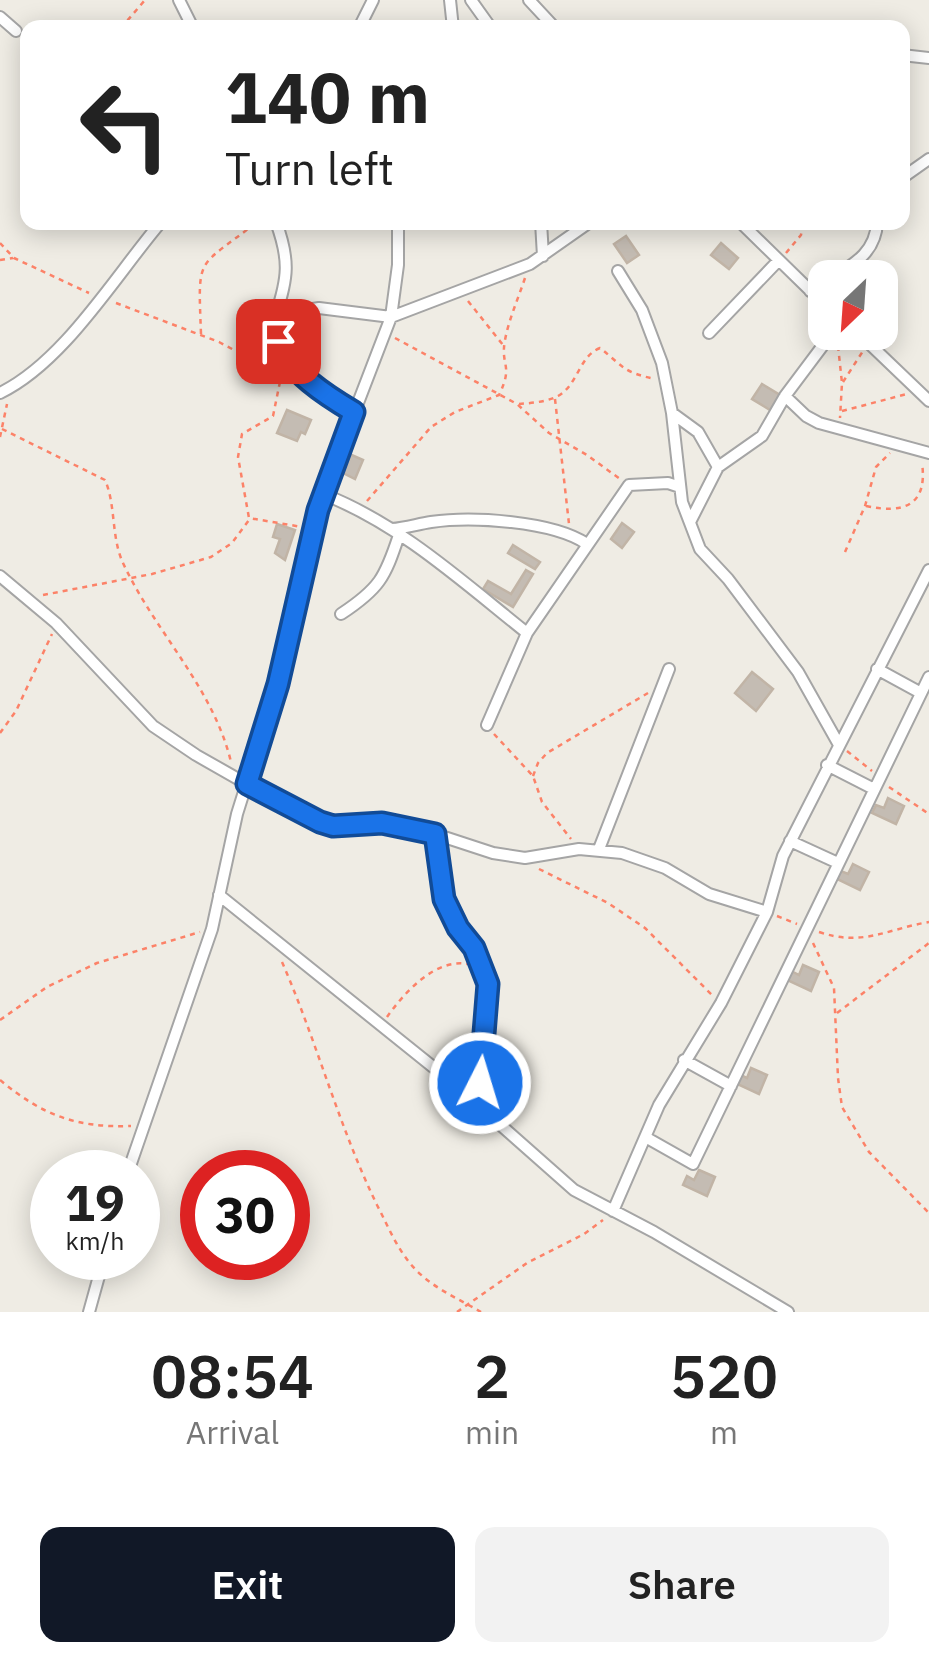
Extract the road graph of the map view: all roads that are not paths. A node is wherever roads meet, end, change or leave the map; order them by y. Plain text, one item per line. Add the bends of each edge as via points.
1 (530, 0) edge
2 (0, 17) edge
3 (548, 20) edge
4 (16, 31) dead end
5 (155, 230) edge
6 (278, 230) edge
7 (399, 230) edge
8 (541, 230) edge
9 (579, 230) edge
10 (747, 230) edge
11 (876, 230) edge
12 (543, 256) junction
13 (858, 260) edge
14 (778, 261) junction
15 (618, 272) dead end
16 (808, 289) edge
17 (275, 315) junction
18 (392, 316) junction
19 (709, 333) dead end
20 (821, 350) edge
21 (876, 350) edge
22 (5, 390) edge
23 (785, 396) junction
24 (929, 400) edge
25 (354, 412) junction
26 (672, 413) junction
27 (926, 452) edge
28 (718, 468) junction
29 (680, 487) junction
30 (323, 494) junction
31 (690, 522) junction
32 (396, 532) junction
33 (588, 544) junction
34 (929, 570) edge
35 (0, 576) edge
36 (342, 614) dead end
37 (526, 633) junction
38 (877, 669) junction
39 (667, 674) road end
40 (929, 677) edge
41 (921, 693) junction
42 (487, 725) road end
43 (838, 743) junction
44 (826, 765) junction
45 (877, 783) junction
46 (247, 784) junction
47 (435, 834) junction
48 (790, 842) junction
49 (599, 849) junction
50 (838, 863) junction
51 (219, 894) junction
52 (767, 912) junction
53 (684, 1060) junction
54 (731, 1086) junction
55 (481, 1109) junction
56 (647, 1138) junction
57 (135, 1150) edge
58 (613, 1211) junction
59 (98, 1280) edge
60 (89, 1312) edge
61 (788, 1312) edge

1 - 3 street
2 - 4 street
5 - 22 street via 36,370
6 - 17 street via 287,274
7 - 18 street
8 - 12 street
9 - 12 street
10 - 14 street
11 - 13 street via 876,242
12 - 18 street
14 - 16 street
14 - 19 street
15 - 26 street via 650,327
17 - 18 street via 319,308
17 - 25 street via 288,361
18 - 25 street
20 - 23 street
21 - 24 street
23 - 27 street via 806,416 836,428
23 - 28 street via 762,436
25 - 30 street
26 - 28 street via 698,432
26 - 29 street
28 - 31 street
29 - 31 street
29 - 33 street via 630,485
30 - 32 street
30 - 46 street
31 - 43 street via 700,549 798,672
32 - 33 street via 456,521 531,524
32 - 36 street via 388,569 371,594
32 - 37 street
33 - 37 street
34 - 38 street
35 - 46 street via 153,726
37 - 42 street
38 - 41 street
38 - 43 street
39 - 49 street
40 - 41 street
41 - 45 street
43 - 44 street
44 - 45 street
44 - 48 street
45 - 50 street
46 - 47 street via 333,826 382,823
46 - 51 street
47 - 49 street via 525,858
47 - 55 street via 444,899 474,948 488,997
48 - 50 street
48 - 52 street
49 - 52 street via 665,868 709,894
50 - 54 street
51 - 55 street
51 - 57 street
52 - 53 street
53 - 54 street
53 - 56 street
54 - 56 street via 693,1164
55 - 58 street via 574,1190
56 - 58 street
58 - 61 street
59 - 60 street

